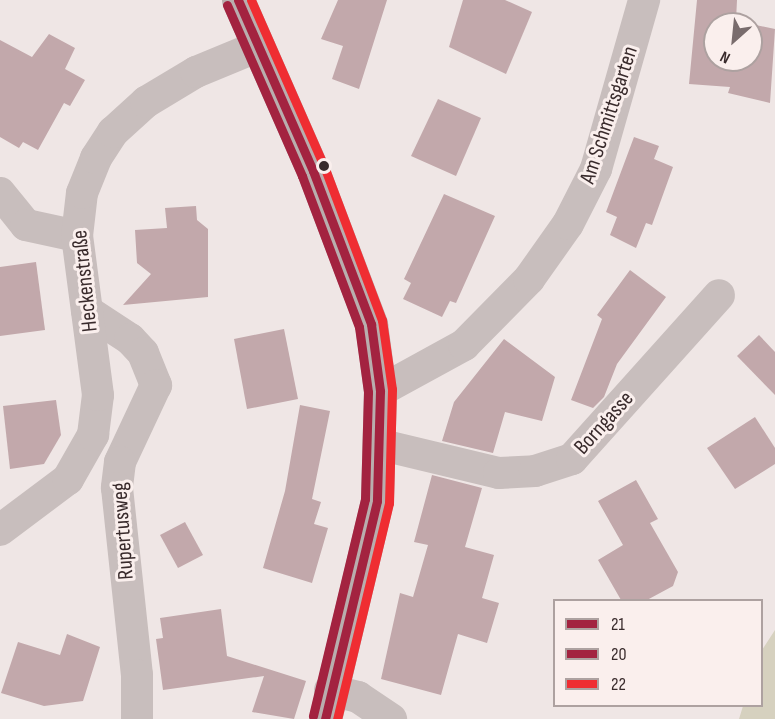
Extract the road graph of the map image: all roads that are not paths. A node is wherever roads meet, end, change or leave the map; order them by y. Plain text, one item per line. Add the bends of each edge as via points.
1 (238, 0) edge
2 (644, 0) edge
3 (259, 46) junction
4 (0, 193) edge
5 (77, 236) junction
6 (719, 295) dead end
7 (87, 311) junction
8 (380, 391) junction
9 (382, 446) junction
10 (0, 530) edge
11 (327, 704) edge
12 (137, 719) edge
13 (391, 719) edge

1 - 3 main road
2 - 8 street, Am Schmittsgarten via 596,169 568,224 529,279 464,345
3 - 5 street, Heckenstraße via 196,72 146,102 113,132 82,192
3 - 8 main road via 370,324
4 - 5 street via 26,225
5 - 7 street, Heckenstraße
6 - 9 street, Borngasse via 573,459 535,471 499,473
7 - 10 street, Heckenstraße via 98,395 87,450 68,479
7 - 12 street, Rupertusweg via 130,339 155,374 156,385 120,462 117,488 137,675
8 - 9 main road
9 - 11 main road via 366,556
11 - 13 street via 358,697

